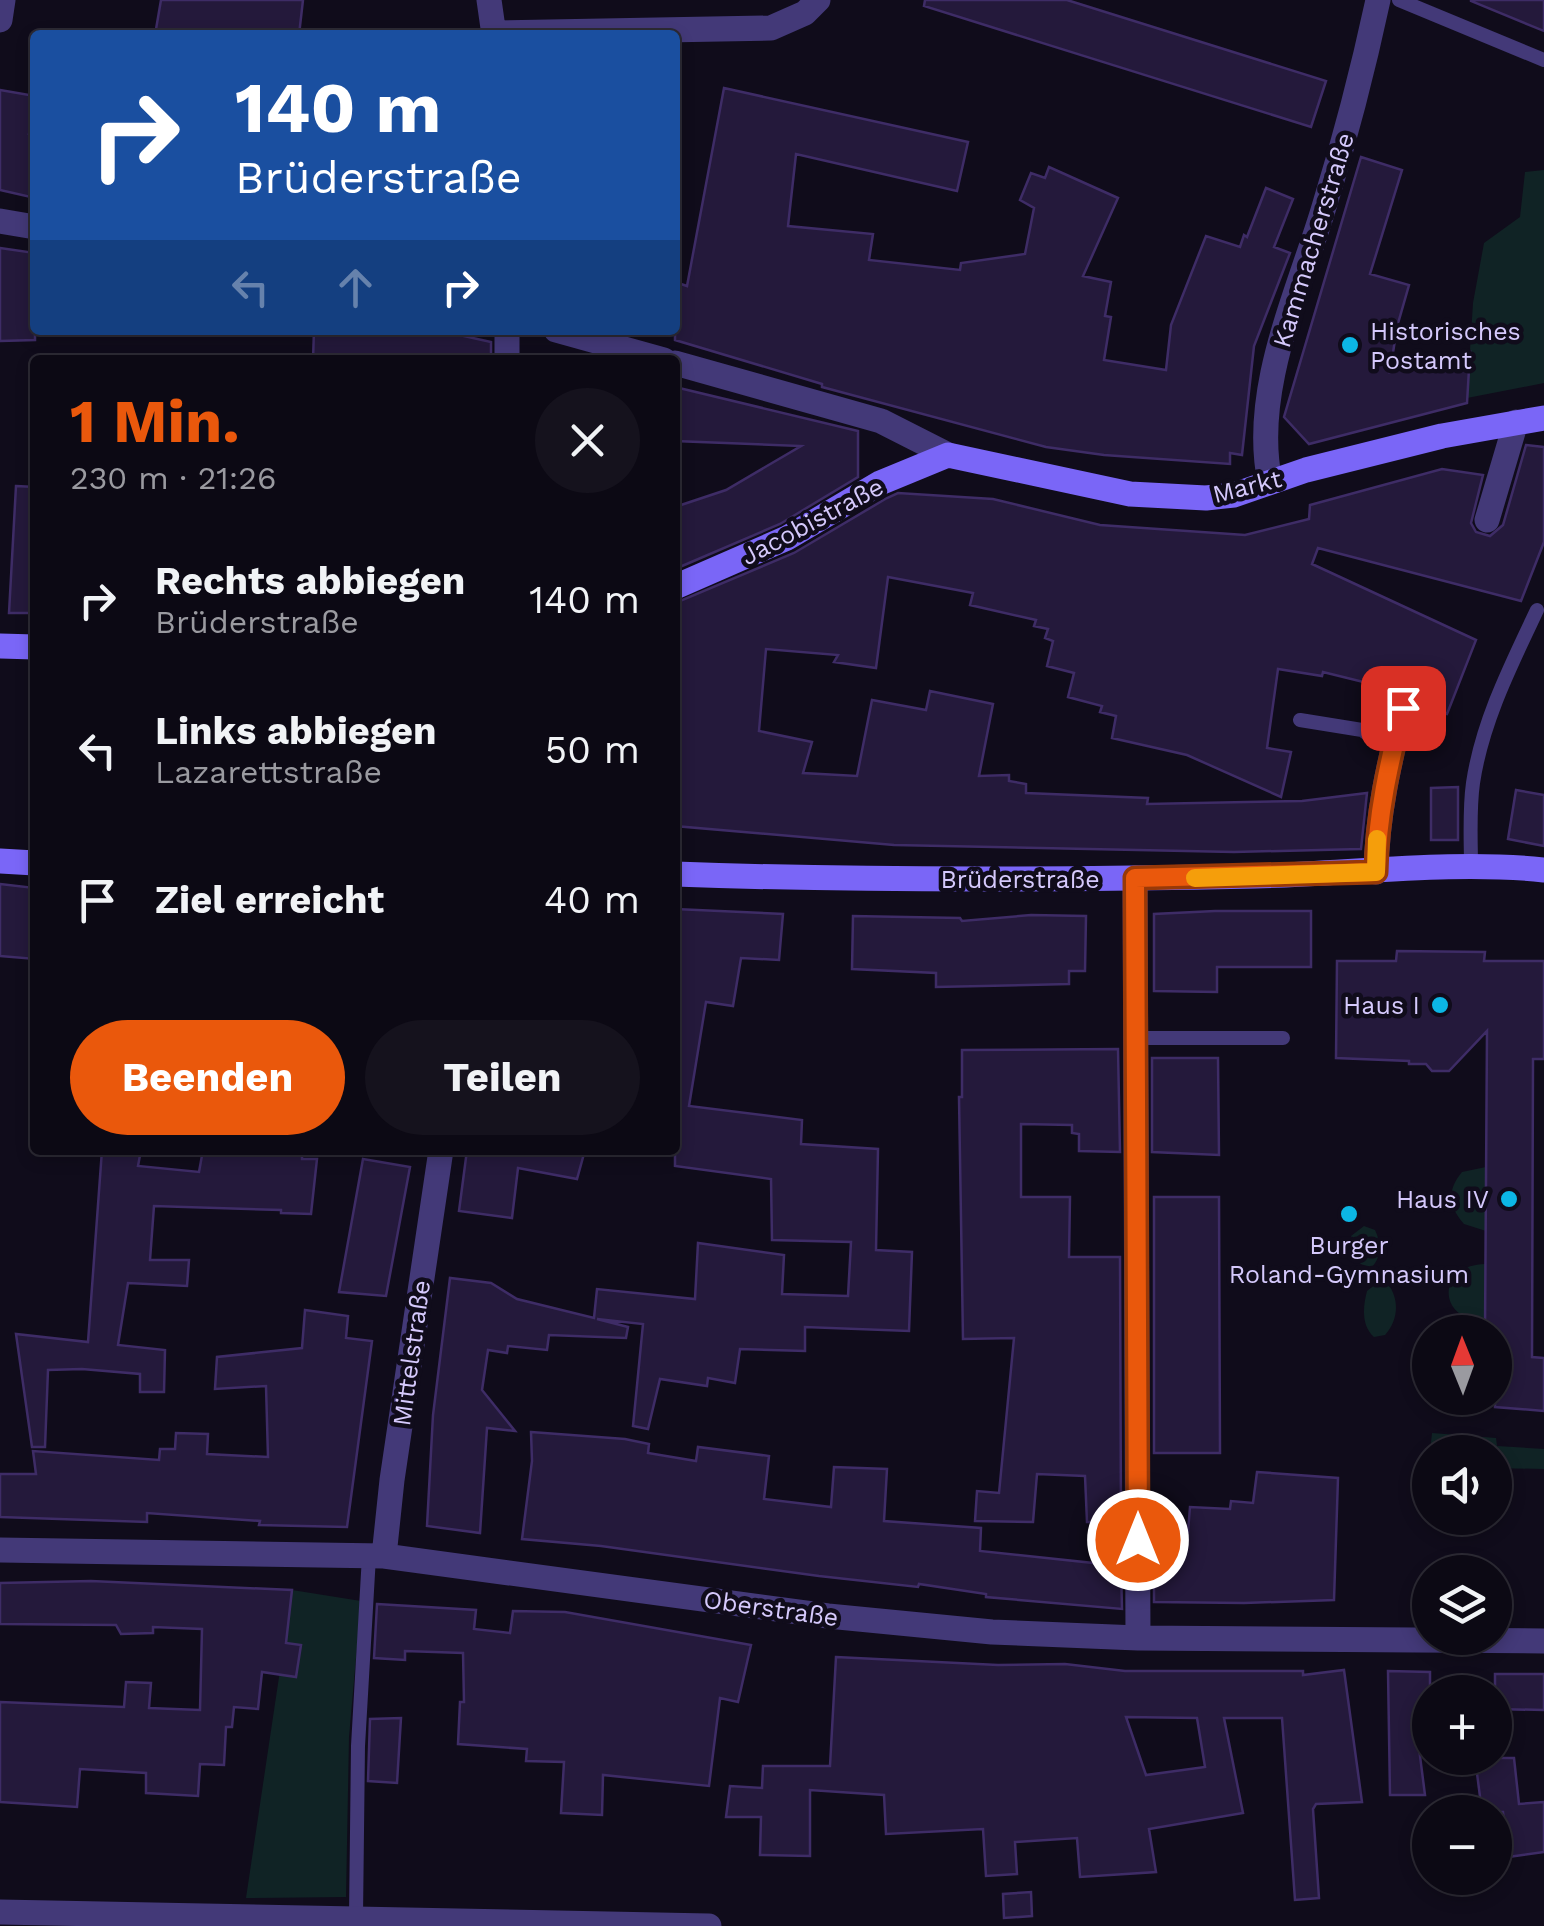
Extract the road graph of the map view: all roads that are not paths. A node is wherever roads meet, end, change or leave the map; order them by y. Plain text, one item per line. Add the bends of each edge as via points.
1 (3, 0) edge
2 (489, 0) edge
3 (818, 0) edge
4 (1378, 0) edge
5 (1398, 0) edge
6 (0, 20) edge
7 (493, 30) edge
8 (678, 30) edge
9 (1544, 60) edge
10 (0, 220) edge
11 (30, 226) edge
12 (574, 335) edge
13 (646, 355) edge
14 (680, 364) edge
15 (1544, 418) edge
16 (1516, 422) junction
17 (948, 455) junction
18 (1270, 482) junction
19 (1487, 520) dead end
20 (680, 585) edge
21 (1537, 610) dead end
22 (0, 646) edge
23 (30, 647) edge
24 (1403, 708) dead end
25 (1300, 720) dead end
26 (1392, 751) junction
27 (0, 860) edge
28 (30, 863) edge
29 (1471, 868) junction
30 (1544, 870) edge
31 (1376, 872) junction
32 (680, 874) edge
33 (1135, 878) junction
34 (1136, 1038) junction
35 (1283, 1038) dead end
36 (441, 1155) edge
37 (0, 1550) edge
38 (377, 1556) junction
39 (1138, 1638) junction
40 (1544, 1641) edge
41 (0, 1912) edge
42 (356, 1917) junction
43 (709, 1926) edge

1 - 6 street
2 - 7 street
3 - 8 street via 805,14 770,28
4 - 18 street, Kammacherstraße via 1267,398
5 - 9 lane
10 - 11 street
12 - 13 street
14 - 17 street via 881,421
15 - 16 street, Markt
16 - 18 street, Markt
16 - 19 street
17 - 18 street, Markt via 1144,496 1234,494
17 - 20 street, Jacobistraße
21 - 29 lane via 1499,692 1472,785
22 - 23 street
24 - 26 street
25 - 26 lane via 1362,730
26 - 31 street
27 - 28 street
29 - 30 street, Brüderstraße
29 - 31 street, Brüderstraße
31 - 33 street, Brüderstraße
32 - 33 street, Brüderstraße
33 - 34 street
34 - 35 lane
34 - 39 street
36 - 38 street, Mittelstraße
37 - 38 street, Oberstraße
38 - 39 street, Oberstraße via 892,1624
38 - 42 lane, Mittelstraße via 358,1746
39 - 40 street, Oberstraße
41 - 42 street
42 - 43 street

